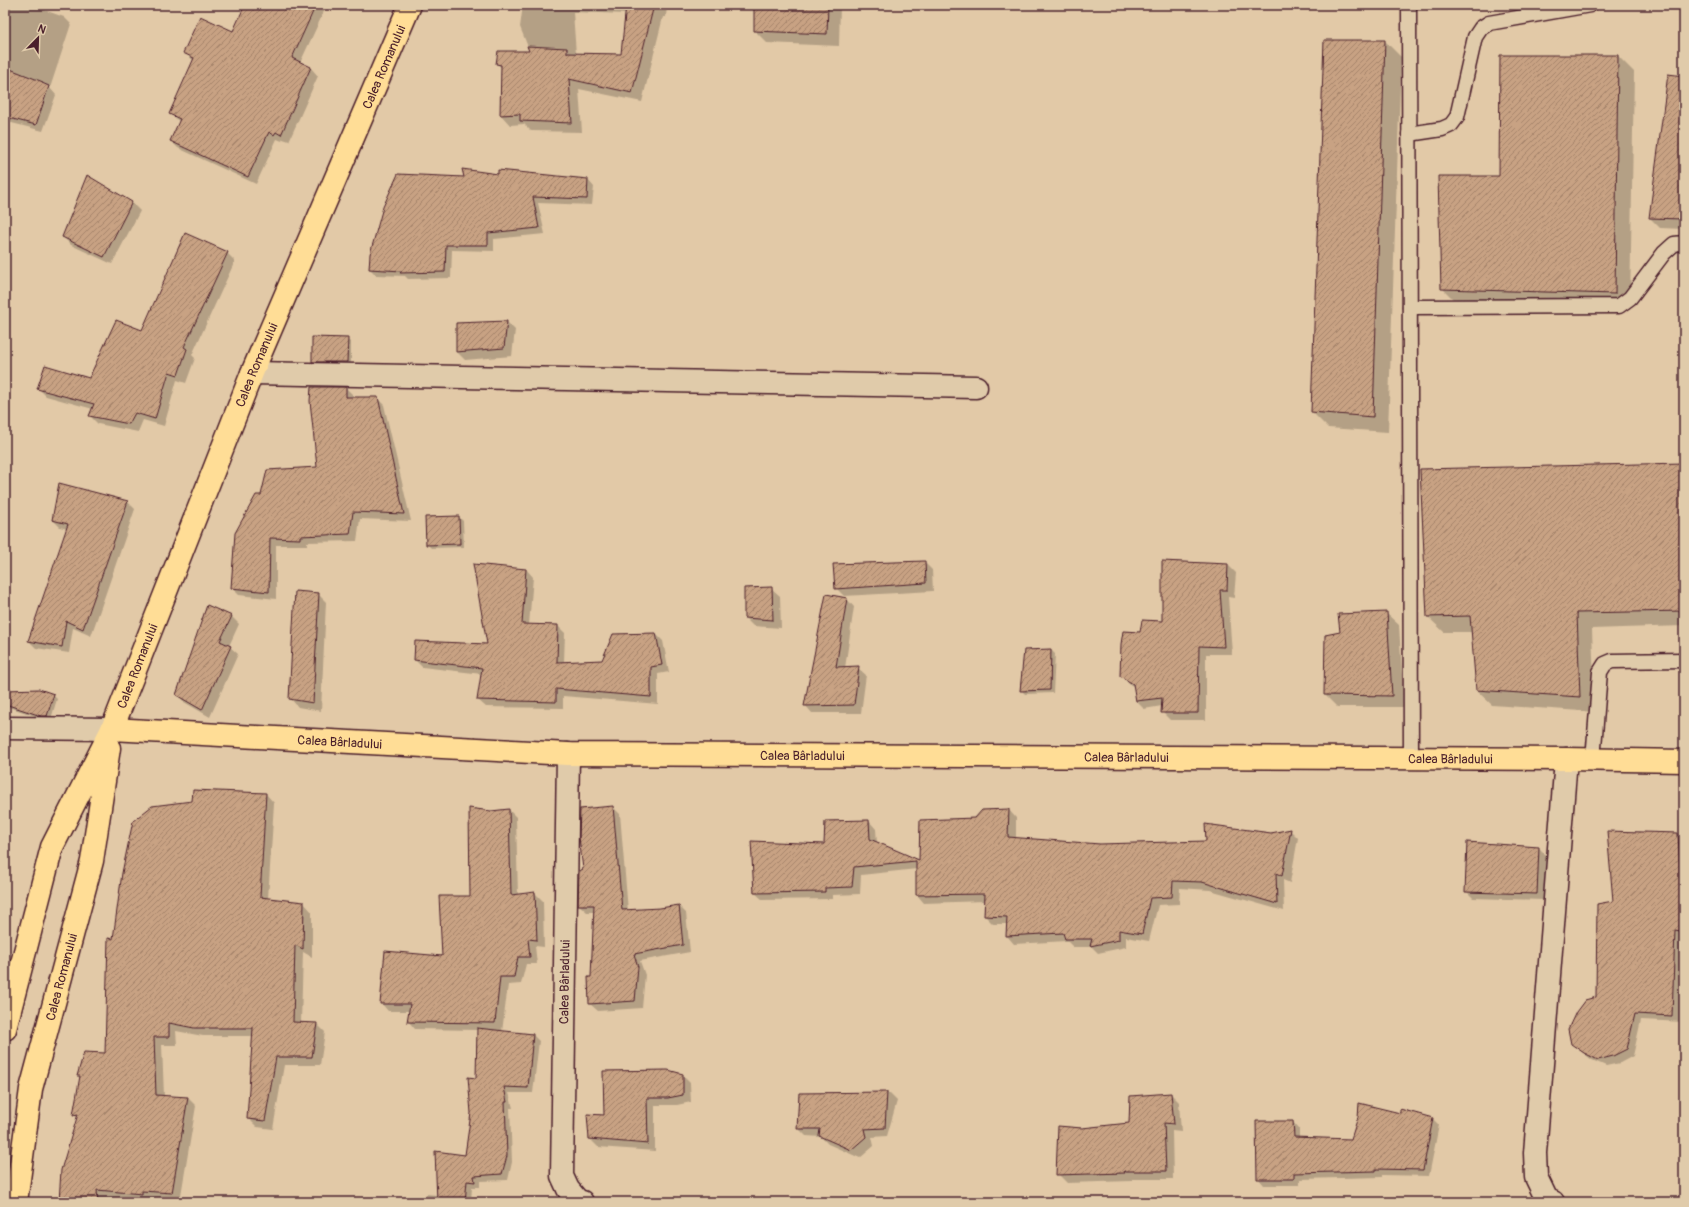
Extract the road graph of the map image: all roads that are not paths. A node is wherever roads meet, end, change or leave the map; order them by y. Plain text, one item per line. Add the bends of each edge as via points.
1 (410, 5) edge
2 (1409, 5) edge
3 (1590, 5) edge
4 (1409, 134) junction
5 (1684, 243) edge
6 (1410, 306) junction
7 (252, 373) junction
8 (976, 387) dead end
9 (1684, 660) edge
10 (5, 728) edge
11 (112, 729) junction
12 (568, 754) junction
13 (1411, 758) junction
14 (1566, 759) junction
15 (1593, 760) junction
16 (1684, 761) edge
17 (5, 1029) edge
18 (16, 1202) edge
19 (582, 1202) edge
20 (1553, 1202) edge

1 - 7 main road, Calea Romanului
2 - 4 lane
3 - 4 lane via 1489,23 1480,28 1475,37 1457,117 1451,125
4 - 6 lane
5 - 6 lane via 1674,244 1664,253 1630,298 1619,306
6 - 13 lane
7 - 8 street
7 - 11 main road, Calea Romanului
9 - 15 lane via 1612,661 1605,664 1600,672
10 - 11 street
11 - 12 main road, Calea Bârladului
11 - 17 main road, Calea Romanului via 52,847
11 - 18 main road, Calea Romanului via 92,861 31,1089
12 - 13 main road, Calea Bârladului
12 - 19 street, Calea Bârladului via 562,1176 568,1189
13 - 14 main road, Calea Bârladului
14 - 15 main road, Calea Bârladului
14 - 20 street via 1535,1153 1536,1177 1547,1200
15 - 16 main road, Calea Bârladului

